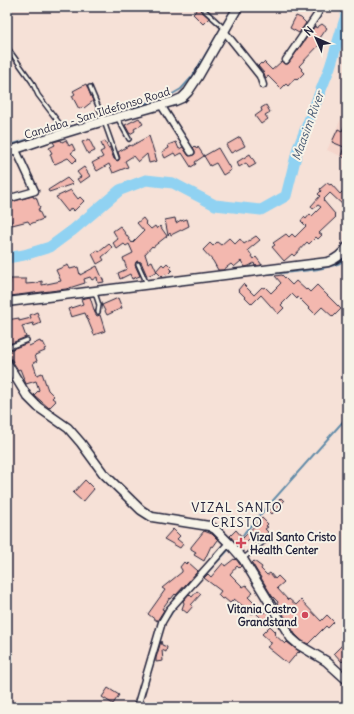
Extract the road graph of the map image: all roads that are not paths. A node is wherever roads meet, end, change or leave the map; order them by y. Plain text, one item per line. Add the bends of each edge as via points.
1 (238, 7) edge
2 (321, 7) edge
3 (203, 9) dead end
4 (223, 28) junction
5 (7, 46) edge
6 (286, 60) dead end
7 (263, 85) dead end
8 (90, 87) dead end
9 (161, 105) junction
10 (103, 117) junction
11 (117, 117) junction
12 (66, 131) junction
13 (128, 139) dead end
14 (16, 150) junction
15 (7, 152) edge
16 (191, 152) dead end
17 (117, 158) dead end
18 (7, 199) edge
19 (347, 247) edge
20 (138, 264) dead end
21 (147, 284) junction
22 (95, 291) junction
23 (7, 302) edge
24 (98, 312) dead end
25 (27, 340) dead end
26 (7, 348) edge
27 (7, 362) edge
28 (268, 538) dead end
29 (229, 543) junction
30 (243, 559) junction
31 (347, 680) edge
32 (137, 707) edge

1 - 4 street, Candaba - San Ildefonso Road
2 - 6 street
3 - 4 lane
4 - 7 street via 260,76
4 - 9 street, Candaba - San Ildefonso Road via 188,92 182,98
5 - 12 lane via 38,95
8 - 10 lane
9 - 11 street, Candaba - San Ildefonso Road
9 - 16 street
10 - 11 street, Candaba - San Ildefonso Road
10 - 12 street, Candaba - San Ildefonso Road
10 - 17 lane
11 - 13 lane
12 - 14 street, Candaba - San Ildefonso Road
14 - 15 street, Candaba - San Ildefonso Road
14 - 18 street via 35,190
19 - 21 street via 336,260 328,262
20 - 21 lane
21 - 22 street
22 - 23 street
22 - 24 lane
25 - 26 lane
27 - 29 street via 27,396 68,428 103,473 141,510 152,517 209,526
28 - 30 lane
29 - 30 street
29 - 32 street via 169,610 162,622
30 - 31 street via 291,638 326,661

